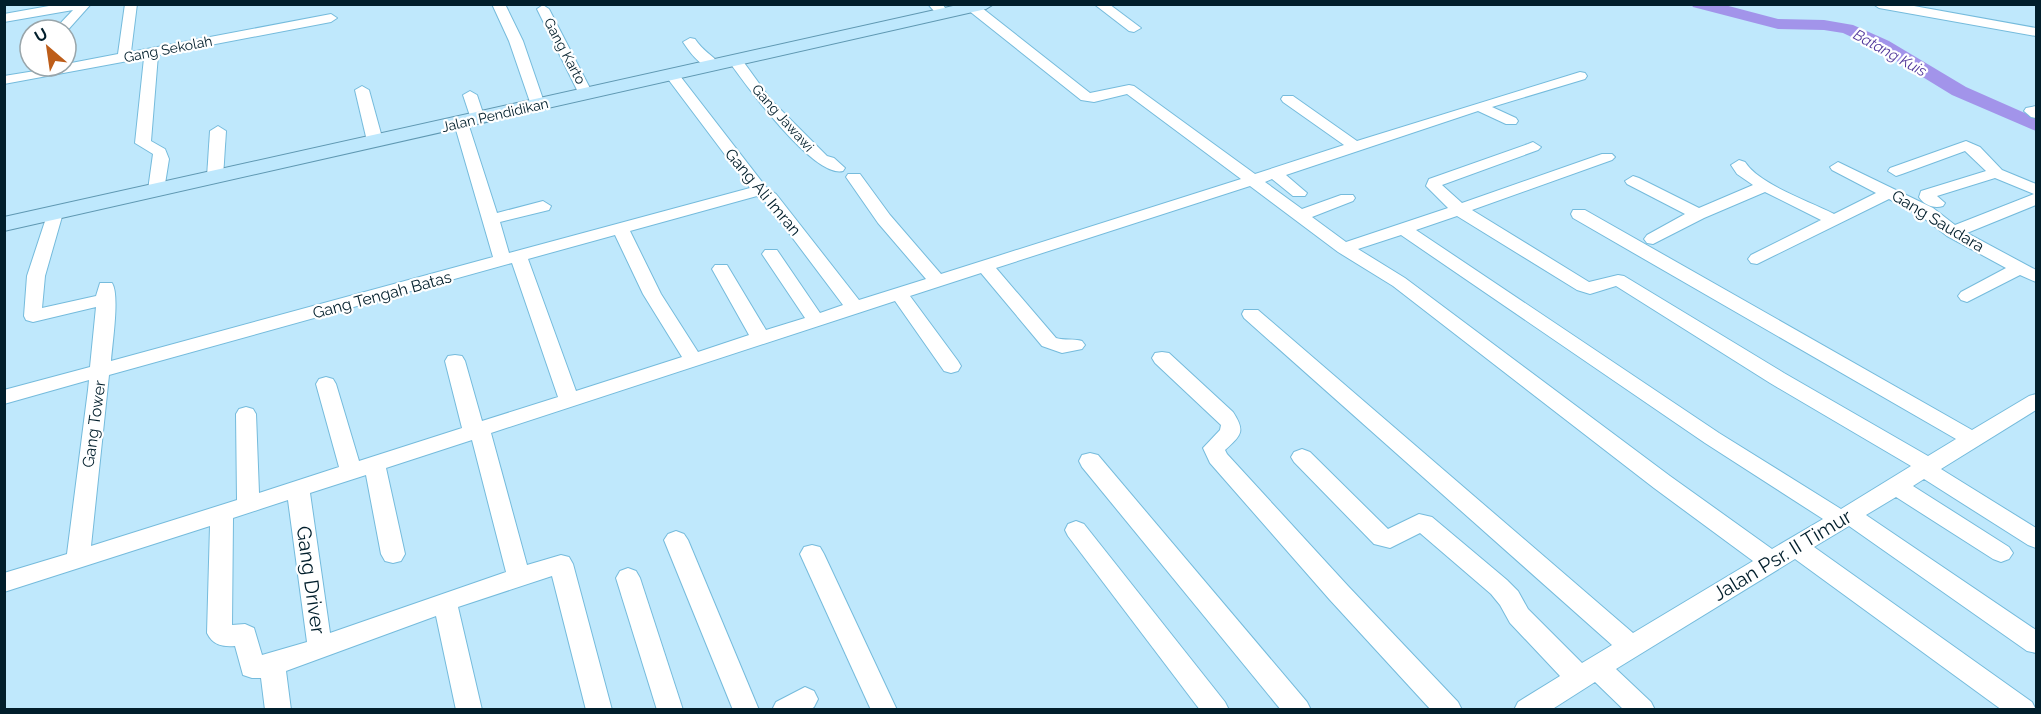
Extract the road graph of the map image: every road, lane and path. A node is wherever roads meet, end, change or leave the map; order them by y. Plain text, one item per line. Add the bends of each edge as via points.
1 (131, 4) edge
2 (498, 4) edge
3 (1100, 4) edge
4 (1879, 4) edge
5 (84, 5) edge
6 (70, 6) edge
7 (979, 6) edge
8 (543, 9) dead end
9 (939, 9) edge
10 (4, 18) edge
11 (72, 18) edge
12 (331, 18) dead end
13 (1134, 28) dead end
14 (2037, 32) edge
15 (690, 42) dead end
16 (151, 52) junction
17 (124, 57) junction
18 (735, 60) junction
19 (78, 64) edge
20 (714, 65) junction
21 (672, 75) junction
22 (1580, 76) dead end
23 (362, 90) dead end
24 (586, 94) junction
25 (470, 95) dead end
26 (1288, 99) dead end
27 (538, 105) junction
28 (1481, 107) junction
29 (469, 121) junction
30 (218, 131) dead end
31 (375, 141) junction
32 (1355, 146) junction
33 (1607, 157) dead end
34 (1738, 165) dead end
35 (1838, 167) dead end
36 (837, 168) dead end
37 (1896, 171) dead end
38 (1996, 173) junction
39 (1275, 174) junction
40 (215, 177) junction
41 (854, 177) dead end
42 (1252, 181) junction
43 (1633, 181) dead end
44 (1765, 186) junction
45 (156, 190) junction
46 (759, 190) junction
47 (2037, 190) edge
48 (1890, 192) junction
49 (1299, 194) dead end
50 (1347, 198) dead end
51 (2037, 199) edge
52 (1937, 203) dead end
53 (543, 206) dead end
54 (1460, 210) junction
55 (56, 213) junction
56 (1579, 214) dead end
57 (1698, 214) junction
58 (1299, 216) junction
59 (489, 220) junction
60 (1834, 220) junction
61 (4, 224) edge
62 (621, 228) junction
63 (1404, 230) junction
64 (1953, 232) junction
65 (1653, 239) dead end
66 (1344, 248) junction
67 (771, 254) dead end
68 (511, 259) junction
69 (1757, 259) dead end
70 (984, 266) junction
71 (2020, 268) junction
72 (721, 269) dead end
73 (2037, 277) edge
74 (937, 281) junction
75 (899, 293) junction
76 (1967, 296) dead end
77 (855, 308) junction
78 (1251, 314) dead end
79 (816, 320) junction
80 (760, 337) junction
81 (1075, 345) dead end
82 (1162, 358) dead end
83 (693, 359) junction
84 (455, 362) dead end
85 (951, 366) dead end
86 (102, 370) junction
87 (326, 384) dead end
88 (4, 397) edge
89 (569, 400) junction
90 (2037, 401) edge
91 (246, 414) dead end
92 (477, 431) junction
93 (1972, 439) junction
94 (1302, 457) dead end
95 (1090, 461) dead end
96 (375, 465) junction
97 (1926, 468) junction
98 (351, 472) junction
99 (1896, 486) junction
100 (298, 489) junction
101 (248, 505) junction
102 (222, 513) junction
103 (1845, 517) junction
104 (1076, 530) dead end
105 (2037, 539) edge
106 (676, 540) dead end
107 (1796, 547) junction
108 (812, 554) dead end
109 (2001, 554) dead end
110 (393, 555) dead end
111 (78, 560) junction
112 (1771, 561) junction
113 (519, 578) junction
114 (628, 578) dead end
115 (4, 583) edge
116 (445, 602) junction
117 (2037, 643) edge
118 (1631, 646) junction
119 (320, 648) junction
120 (272, 665) junction
121 (1588, 672) junction
122 (597, 703) edge
123 (278, 710) edge
124 (469, 710) edge
125 (670, 710) edge
126 (746, 710) edge
127 (884, 710) edge
128 (1216, 710) edge
129 (1298, 710) edge
130 (1449, 710) edge
131 (1527, 710) edge
132 (1642, 710) edge
133 (2023, 710) edge

1 - 17 street
2 - 27 street via 516,41
3 - 13 street
4 - 14 street
5 - 6 street
5 - 11 street
6 - 10 street
7 - 9 main road, Jalan Pendidikan
7 - 42 street via 1086,97 1129,89
8 - 24 street, Gang Karto
9 - 18 main road, Jalan Pendidikan
12 - 16 street, Gang Sekolah
15 - 20 street via 697,53
16 - 17 street, Gang Sekolah
16 - 45 street via 143,143 160,152
17 - 19 street, Gang Sekolah
18 - 20 main road, Jalan Pendidikan
18 - 36 street, Gang Jawawi via 778,117 806,146
20 - 21 main road, Jalan Pendidikan
21 - 24 main road, Jalan Pendidikan
21 - 46 street, Gang Ali Imran
22 - 28 street
23 - 31 street
24 - 27 main road, Jalan Pendidikan
25 - 29 street
26 - 32 street
27 - 29 main road, Jalan Pendidikan
28 - 32 street
28 - 54 street via 1533,147 1435,182 1435,188
29 - 31 main road, Jalan Pendidikan
29 - 59 street
30 - 40 street
31 - 40 main road, Jalan Pendidikan
32 - 39 street
33 - 54 street
34 - 44 street
35 - 48 street, Gang Saudara
37 - 38 street via 1966,146 1975,150
38 - 47 street
38 - 52 street via 1928,194
39 - 42 street
39 - 49 street
40 - 45 main road, Jalan Pendidikan
41 - 74 street
42 - 58 street
42 - 70 street
43 - 57 street
44 - 57 street
44 - 60 street
45 - 55 main road, Jalan Pendidikan
46 - 62 street, Gang Tengah Batas
46 - 77 street, Gang Ali Imran via 770,197
48 - 60 street
48 - 64 street, Gang Saudara
50 - 58 street
51 - 64 street
53 - 59 street
54 - 63 street
54 - 97 street via 1584,287 1618,280
55 - 61 main road, Jalan Pendidikan
55 - 86 street, Gang Tower via 41,255 33,316 106,293
56 - 93 street
57 - 65 street
58 - 66 street
59 - 68 street
60 - 69 street
62 - 68 street, Gang Tengah Batas
62 - 83 street via 652,294
63 - 66 street
63 - 103 street via 1712,438
64 - 71 street, Gang Saudara
66 - 112 street via 1399,282
67 - 79 street
68 - 86 street, Gang Tengah Batas
68 - 89 street
70 - 74 street
70 - 81 street via 1048,342 1062,347
71 - 73 street, Gang Saudara
71 - 76 street
72 - 80 street
74 - 75 street
75 - 77 street
75 - 85 street
77 - 79 street
78 - 118 street
79 - 80 street
80 - 83 street
82 - 130 street via 1231,425 1230,434 1214,448 1218,458
83 - 89 street
84 - 92 street
86 - 88 street, Gang Tengah Batas
86 - 111 street, Gang Tower
87 - 98 street
89 - 92 street
90 - 93 street, Jalan Psr. II Timur
91 - 101 street
92 - 96 street
92 - 113 street
93 - 97 street, Jalan Psr. II Timur
94 - 121 street via 1382,538 1390,539 1424,523 1499,587 1519,616
95 - 129 street
96 - 98 street
96 - 110 street
97 - 99 street, Jalan Psr. II Timur
97 - 105 street
98 - 100 street
99 - 103 street, Jalan Psr. II Timur
99 - 109 street
100 - 101 street
100 - 119 street, Gang Driver
101 - 102 street
102 - 111 street
102 - 120 street via 219,633 244,635 252,668
103 - 107 street, Jalan Psr. II Timur
103 - 117 street
104 - 128 street
106 - 126 street
107 - 112 street, Jalan Psr. II Timur
107 - 133 street
108 - 127 street
111 - 115 street
112 - 118 street, Jalan Psr. II Timur
113 - 116 street
113 - 122 street via 561,564
114 - 125 street
116 - 119 street
116 - 124 street
118 - 121 street, Jalan Psr. II Timur
119 - 120 street, Gang Driver
120 - 123 street
121 - 131 street, Jalan Psr. II Timur
121 - 132 street

